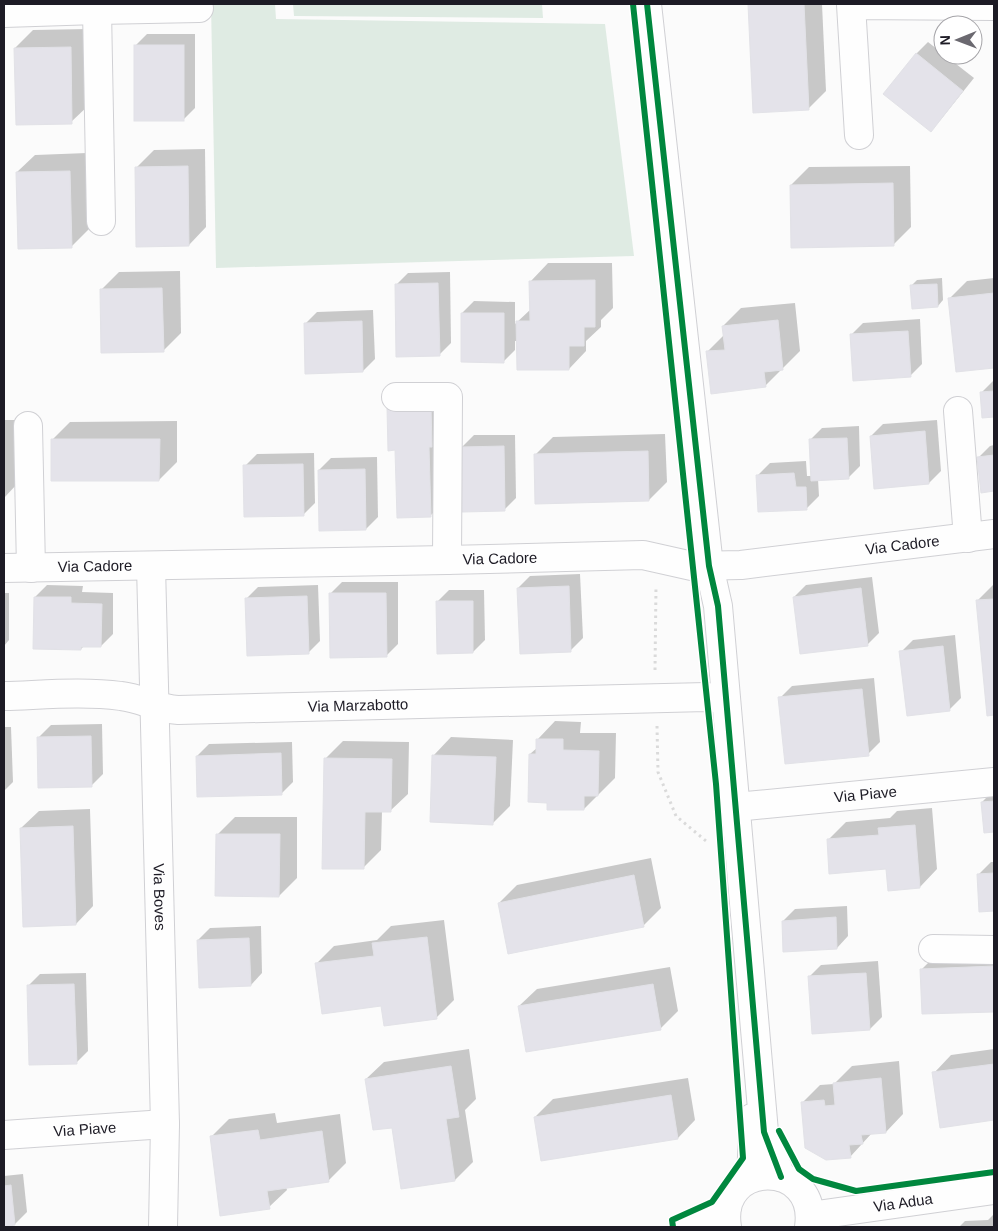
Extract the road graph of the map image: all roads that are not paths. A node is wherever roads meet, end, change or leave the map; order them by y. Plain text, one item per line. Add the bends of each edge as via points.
1 (647, 4) edge
2 (852, 5) edge
3 (994, 6) edge
4 (199, 8) dead end
5 (97, 10) junction
6 (4, 13) edge
7 (859, 135) dead end
8 (101, 221) dead end
9 (396, 397) dead end
10 (958, 411) dead end
11 (28, 426) dead end
12 (994, 534) edge
13 (968, 538) junction
14 (447, 560) junction
15 (151, 566) junction
16 (709, 566) junction
17 (4, 568) edge
18 (31, 568) junction
19 (4, 696) edge
20 (715, 698) junction
21 (156, 706) junction
22 (994, 782) edge
23 (736, 808) junction
24 (933, 949) dead end
25 (994, 950) edge
26 (165, 1124) junction
27 (4, 1136) edge
28 (781, 1177) junction
29 (751, 1178) junction
30 (994, 1190) edge
31 (727, 1217) edge
32 (810, 1222) edge
33 (163, 1227) edge
34 (690, 1227) edge

1 - 16 street
2 - 3 street
2 - 7 street
4 - 5 street
5 - 6 street
5 - 8 street
9 - 14 street via 448,397
10 - 13 street
11 - 18 street
12 - 13 street, Via Cadore
13 - 16 street, Via Cadore
14 - 15 street, Via Cadore
14 - 16 street, Via Cadore via 643,555 692,566
15 - 18 street, Via Cadore
15 - 21 street, Via Boves
16 - 20 street via 705,607
16 - 23 street via 718,606
17 - 18 street, Via Cadore
19 - 21 street, Via Marzabotto via 117,695
20 - 21 street, Via Marzabotto via 178,710
20 - 29 street via 752,1124
21 - 26 street, Via Boves
22 - 23 street, Via Piave
23 - 28 street via 764,1132
24 - 25 street
26 - 27 street, Via Piave
26 - 33 street, Via Boves
28 - 29 street
28 - 32 street via 801,1191 807,1202
29 - 31 street via 732,1194
30 - 32 street, Via Adua
31 - 34 street

